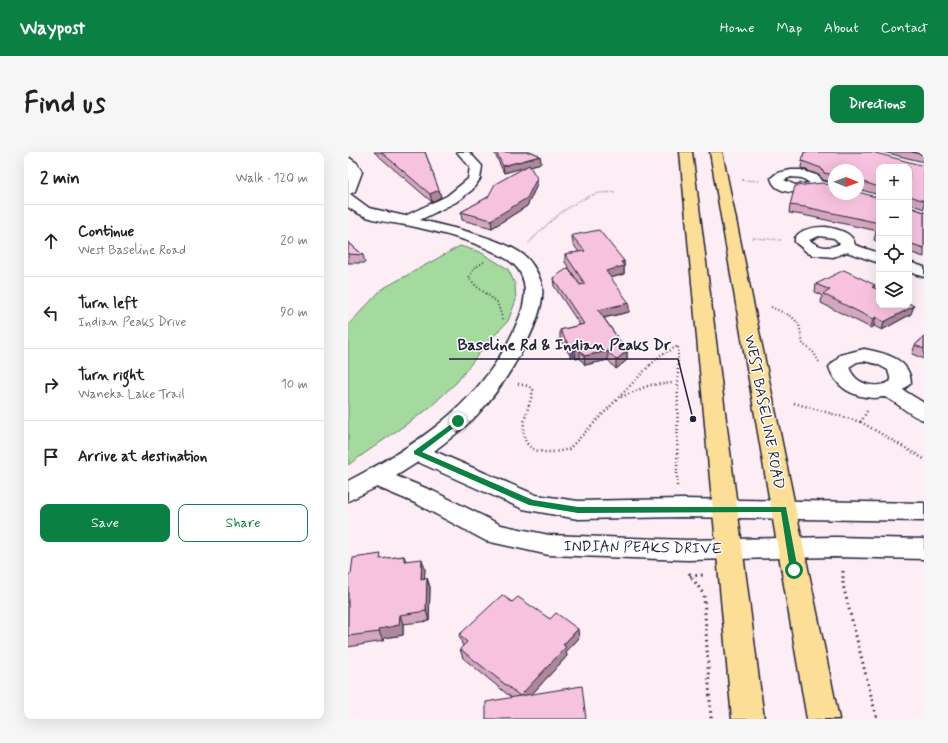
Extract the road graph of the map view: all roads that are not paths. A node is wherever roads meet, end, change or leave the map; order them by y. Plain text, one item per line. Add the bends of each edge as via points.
1 (463, 152) edge
2 (686, 152) edge
3 (716, 152) edge
4 (348, 161) edge
5 (817, 184) edge
6 (828, 187) edge
7 (348, 192) edge
8 (348, 198) edge
9 (406, 221) junction
10 (847, 248) junction
11 (876, 257) edge
12 (912, 268) edge
13 (924, 272) edge
14 (889, 390) dead end
15 (924, 413) edge
16 (417, 453) junction
17 (377, 477) junction
18 (348, 492) edge
19 (724, 509) junction
20 (784, 509) junction
21 (924, 512) edge
22 (730, 549) junction
23 (790, 549) junction
24 (924, 549) edge
25 (748, 719) edge
26 (823, 719) edge

1 - 9 street via 476,166 474,180 445,202
2 - 19 main road
3 - 20 main road, WEST BASELINE ROAD
4 - 7 street via 354,166 356,173
5 - 6 street
8 - 9 street via 362,210
9 - 16 street via 490,244 522,262 533,280 534,296 527,320 496,381 458,421
10 - 10 street via 846,239 831,233 812,232 805,234 801,240 806,246 823,252
10 - 11 street
12 - 13 street
14 - 15 street
16 - 17 street
16 - 19 street via 532,503 578,510
17 - 18 street
17 - 22 street, INDIAN PEAKS DRIVE via 424,497 495,534 549,545
19 - 20 street
19 - 22 main road
20 - 21 street
20 - 23 main road, WEST BASELINE ROAD
22 - 23 street, INDIAN PEAKS DRIVE
22 - 25 main road
23 - 24 street, INDIAN PEAKS DRIVE
23 - 26 main road, WEST BASELINE ROAD

